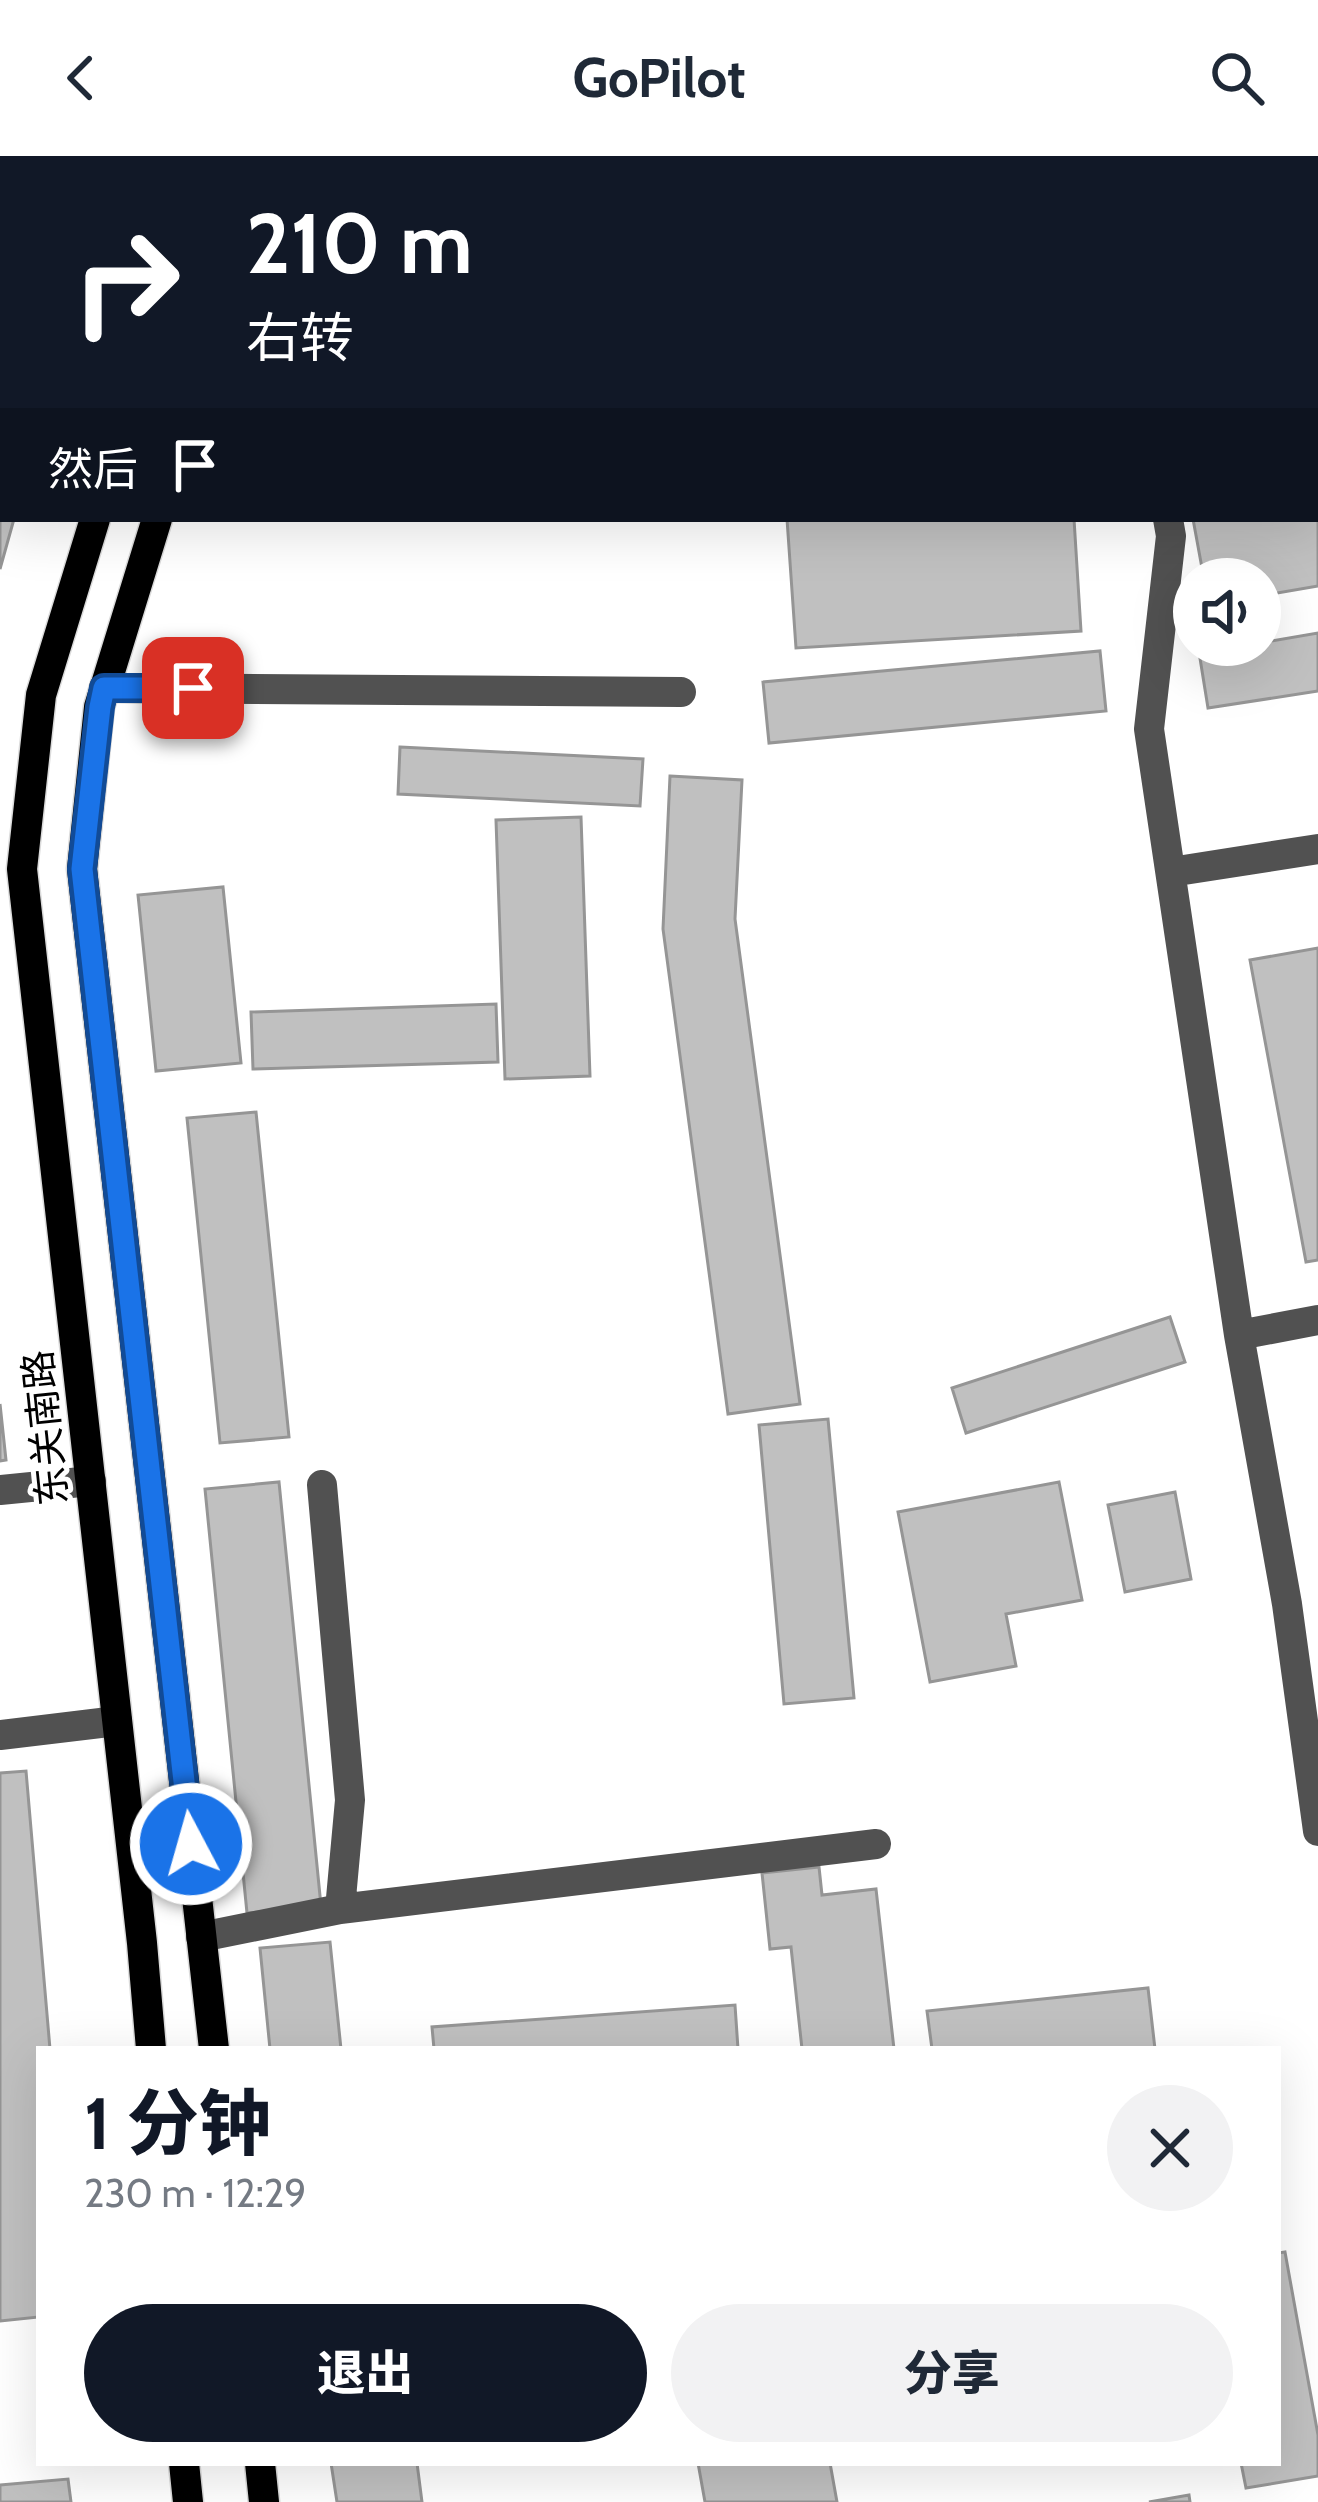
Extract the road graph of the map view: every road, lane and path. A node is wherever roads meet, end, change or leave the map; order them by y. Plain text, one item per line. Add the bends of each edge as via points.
1 (94, 522) edge
2 (156, 522) edge
3 (1169, 522) edge
4 (104, 688) junction
5 (681, 692) dead end
6 (1318, 849) edge
7 (1171, 872) junction
8 (1318, 1320) edge
9 (1239, 1335) junction
10 (91, 1480) junction
11 (322, 1485) dead end
12 (0, 1490) edge
13 (117, 1721) junction
14 (0, 1735) edge
15 (1318, 1831) edge
16 (876, 1844) dead end
17 (340, 1909) junction
18 (201, 1937) junction
19 (151, 2046) edge
20 (214, 2046) edge
21 (184, 2466) edge
22 (260, 2466) edge
23 (188, 2502) edge
24 (264, 2502) edge

1 - 10 main road, 东关南路 via 41,695 22,869
2 - 4 main road
3 - 7 street via 1149,729
4 - 5 street
4 - 18 main road via 82,869
6 - 7 street
7 - 9 street
8 - 9 street
9 - 15 street via 1288,1604
10 - 12 street
10 - 13 main road, 东关南路
11 - 17 street via 350,1800
13 - 14 street
13 - 19 main road, 东关南路
16 - 17 street
17 - 18 street
18 - 20 main road
21 - 23 main road
22 - 24 main road

